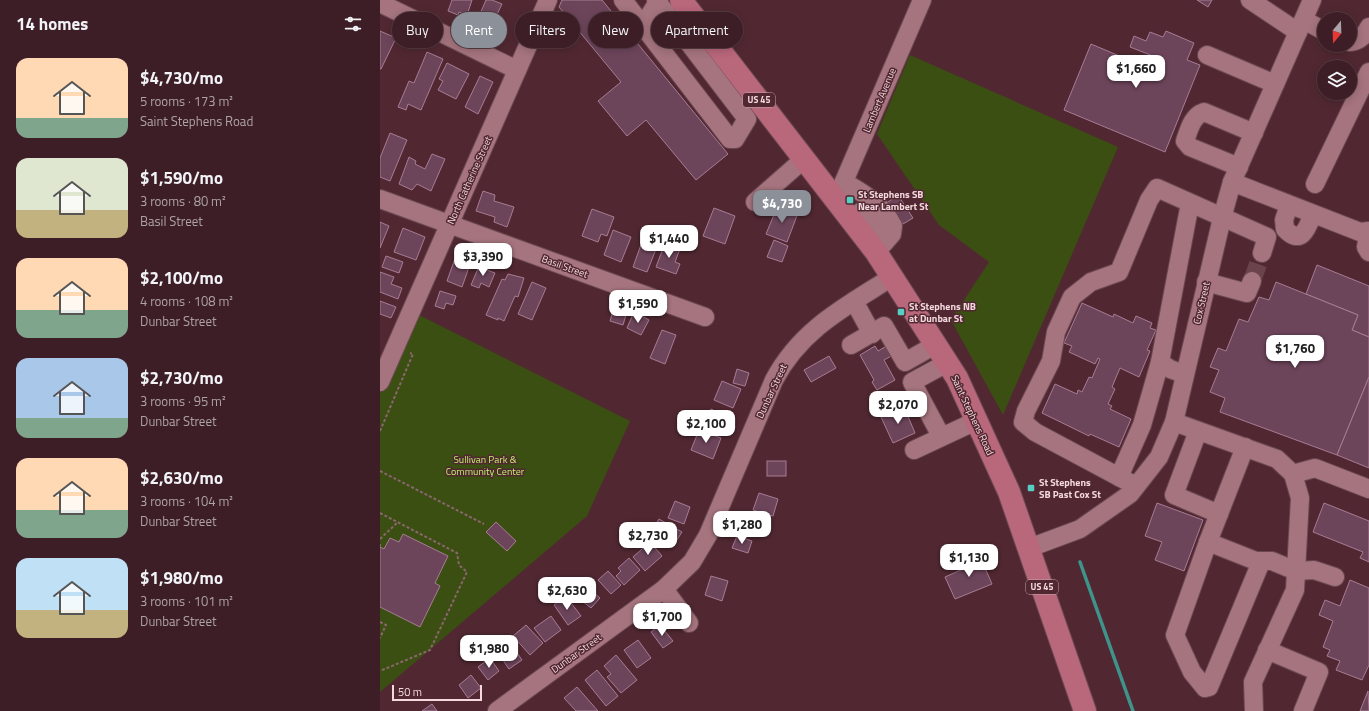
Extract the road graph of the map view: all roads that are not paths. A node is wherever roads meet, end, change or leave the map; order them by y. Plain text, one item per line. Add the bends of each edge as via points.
1 (548, 0) edge
2 (623, 0) edge
3 (681, 0) edge
4 (922, 0) edge
5 (1250, 0) edge
6 (1312, 0) edge
7 (658, 1) edge
8 (380, 3) edge
9 (632, 12) edge
10 (643, 26) joint
11 (1301, 26) junction
12 (1369, 27) edge
13 (1317, 29) edge
14 (1357, 40) edge
15 (1207, 55) dead end
16 (517, 70) junction
17 (1369, 72) edge
18 (1275, 84) junction
19 (754, 111) junction
20 (1254, 133) junction
21 (804, 159) junction
22 (1236, 174) junction
23 (1315, 184) dead end
24 (840, 191) junction
25 (380, 199) edge
26 (755, 202) dead end
27 (1190, 204) junction
28 (1289, 204) junction
29 (861, 209) junction
30 (1313, 214) junction
31 (1222, 218) junction
32 (449, 224) junction
33 (1369, 231) edge
34 (880, 247) junction
35 (1369, 252) edge
36 (1262, 253) tunnel mouth
37 (892, 277) junction
38 (1252, 281) tunnel mouth
39 (1206, 282) junction
40 (854, 301) junction
41 (705, 317) dead end
42 (872, 334) junction
43 (851, 345) dead end
44 (941, 354) junction
45 (1160, 362) junction
46 (1184, 374) junction
47 (380, 382) edge
48 (976, 421) junction
49 (1174, 422) junction
50 (1198, 430) junction
51 (940, 436) junction
52 (1246, 447) junction
53 (914, 450) dead end
54 (1293, 474) junction
55 (1119, 477) junction
56 (1136, 486) junction
57 (1369, 489) edge
58 (1219, 514) junction
59 (1208, 542) junction
60 (1029, 548) junction
61 (1261, 562) junction
62 (1296, 571) junction
63 (1335, 577) dead end
64 (664, 589) junction
65 (689, 623) dead end
66 (1267, 650) junction
67 (497, 711) edge
68 (1086, 711) edge
69 (1254, 711) edge
70 (1302, 711) edge

1 - 16 street, North Catherine Street
2 - 9 street
3 - 19 main road, Saint Stephens Road / US 45
4 - 24 street, Lambert Avenue
5 - 11 street
6 - 11 street, Cox Street
7 - 10 street
7 - 19 street
8 - 16 street
10 - 19 street via 730,138 735,139
11 - 13 street
11 - 18 street, Cox Street
12 - 14 street via 1365,35
15 - 18 street
16 - 32 street, North Catherine Street
17 - 23 street
18 - 20 street, Cox Street
19 - 21 main road, Saint Stephens Road / US 45
20 - 22 street, Cox Street
20 - 22 street via 1204,112 1198,114 1191,124 1185,141 1190,147
21 - 24 main road, Saint Stephens Road / US 45
21 - 26 street
22 - 28 street
22 - 31 street, Cox Street
24 - 29 main road, Saint Stephens Road / US 45
24 - 29 street
25 - 32 street, Basil Street
27 - 31 street
27 - 45 street
27 - 55 street via 1157,188 1149,200 1119,272 1091,282 1072,297 1056,332 1051,361 1023,422 1035,432
28 - 30 street
28 - 30 street via 1284,220 1285,229 1294,236 1300,236 1305,232
29 - 34 main road, Saint Stephens Road / US 45
29 - 34 street via 888,215 893,226 892,234
30 - 33 street via 1360,232
31 - 36 street via 1267,237
31 - 39 street, Cox Street
32 - 41 street, Basil Street
32 - 47 street, North Catherine Street
33 - 35 street via 1366,247
34 - 37 main road, Saint Stephens Road / US 45
37 - 40 street, Dunbar Street
37 - 44 main road, Saint Stephens Road / US 45
38 - 39 street via 1247,293
39 - 46 street, Cox Street
40 - 42 street
40 - 64 street, Dunbar Street via 822,322 785,360 700,550 692,562
42 - 43 street
42 - 44 street via 884,326 905,362
44 - 48 main road, Saint Stephens Road / US 45 via 957,378
44 - 51 street via 912,382
45 - 46 street
45 - 55 street via 1142,425
46 - 49 street, Cox Street
48 - 51 street
48 - 60 main road, Saint Stephens Road / US 45 via 1009,492
49 - 50 street
49 - 56 street, Cox Street via 1158,457
50 - 52 street
50 - 58 street via 1174,495
51 - 53 street
52 - 54 street via 1277,459
52 - 58 street
54 - 57 street via 1315,468
54 - 62 street via 1300,498
55 - 56 street
56 - 60 street, Cox Street via 1130,494 1080,529
58 - 59 street
59 - 61 street
59 - 61 street via 1175,635 1192,672 1205,688 1209,687
60 - 68 main road, Saint Stephens Road / US 45
61 - 62 street via 1272,561
62 - 63 street via 1314,570
62 - 66 street via 1295,590
64 - 65 street
64 - 67 street, Dunbar Street
66 - 69 street via 1252,682
66 - 70 street via 1319,672

